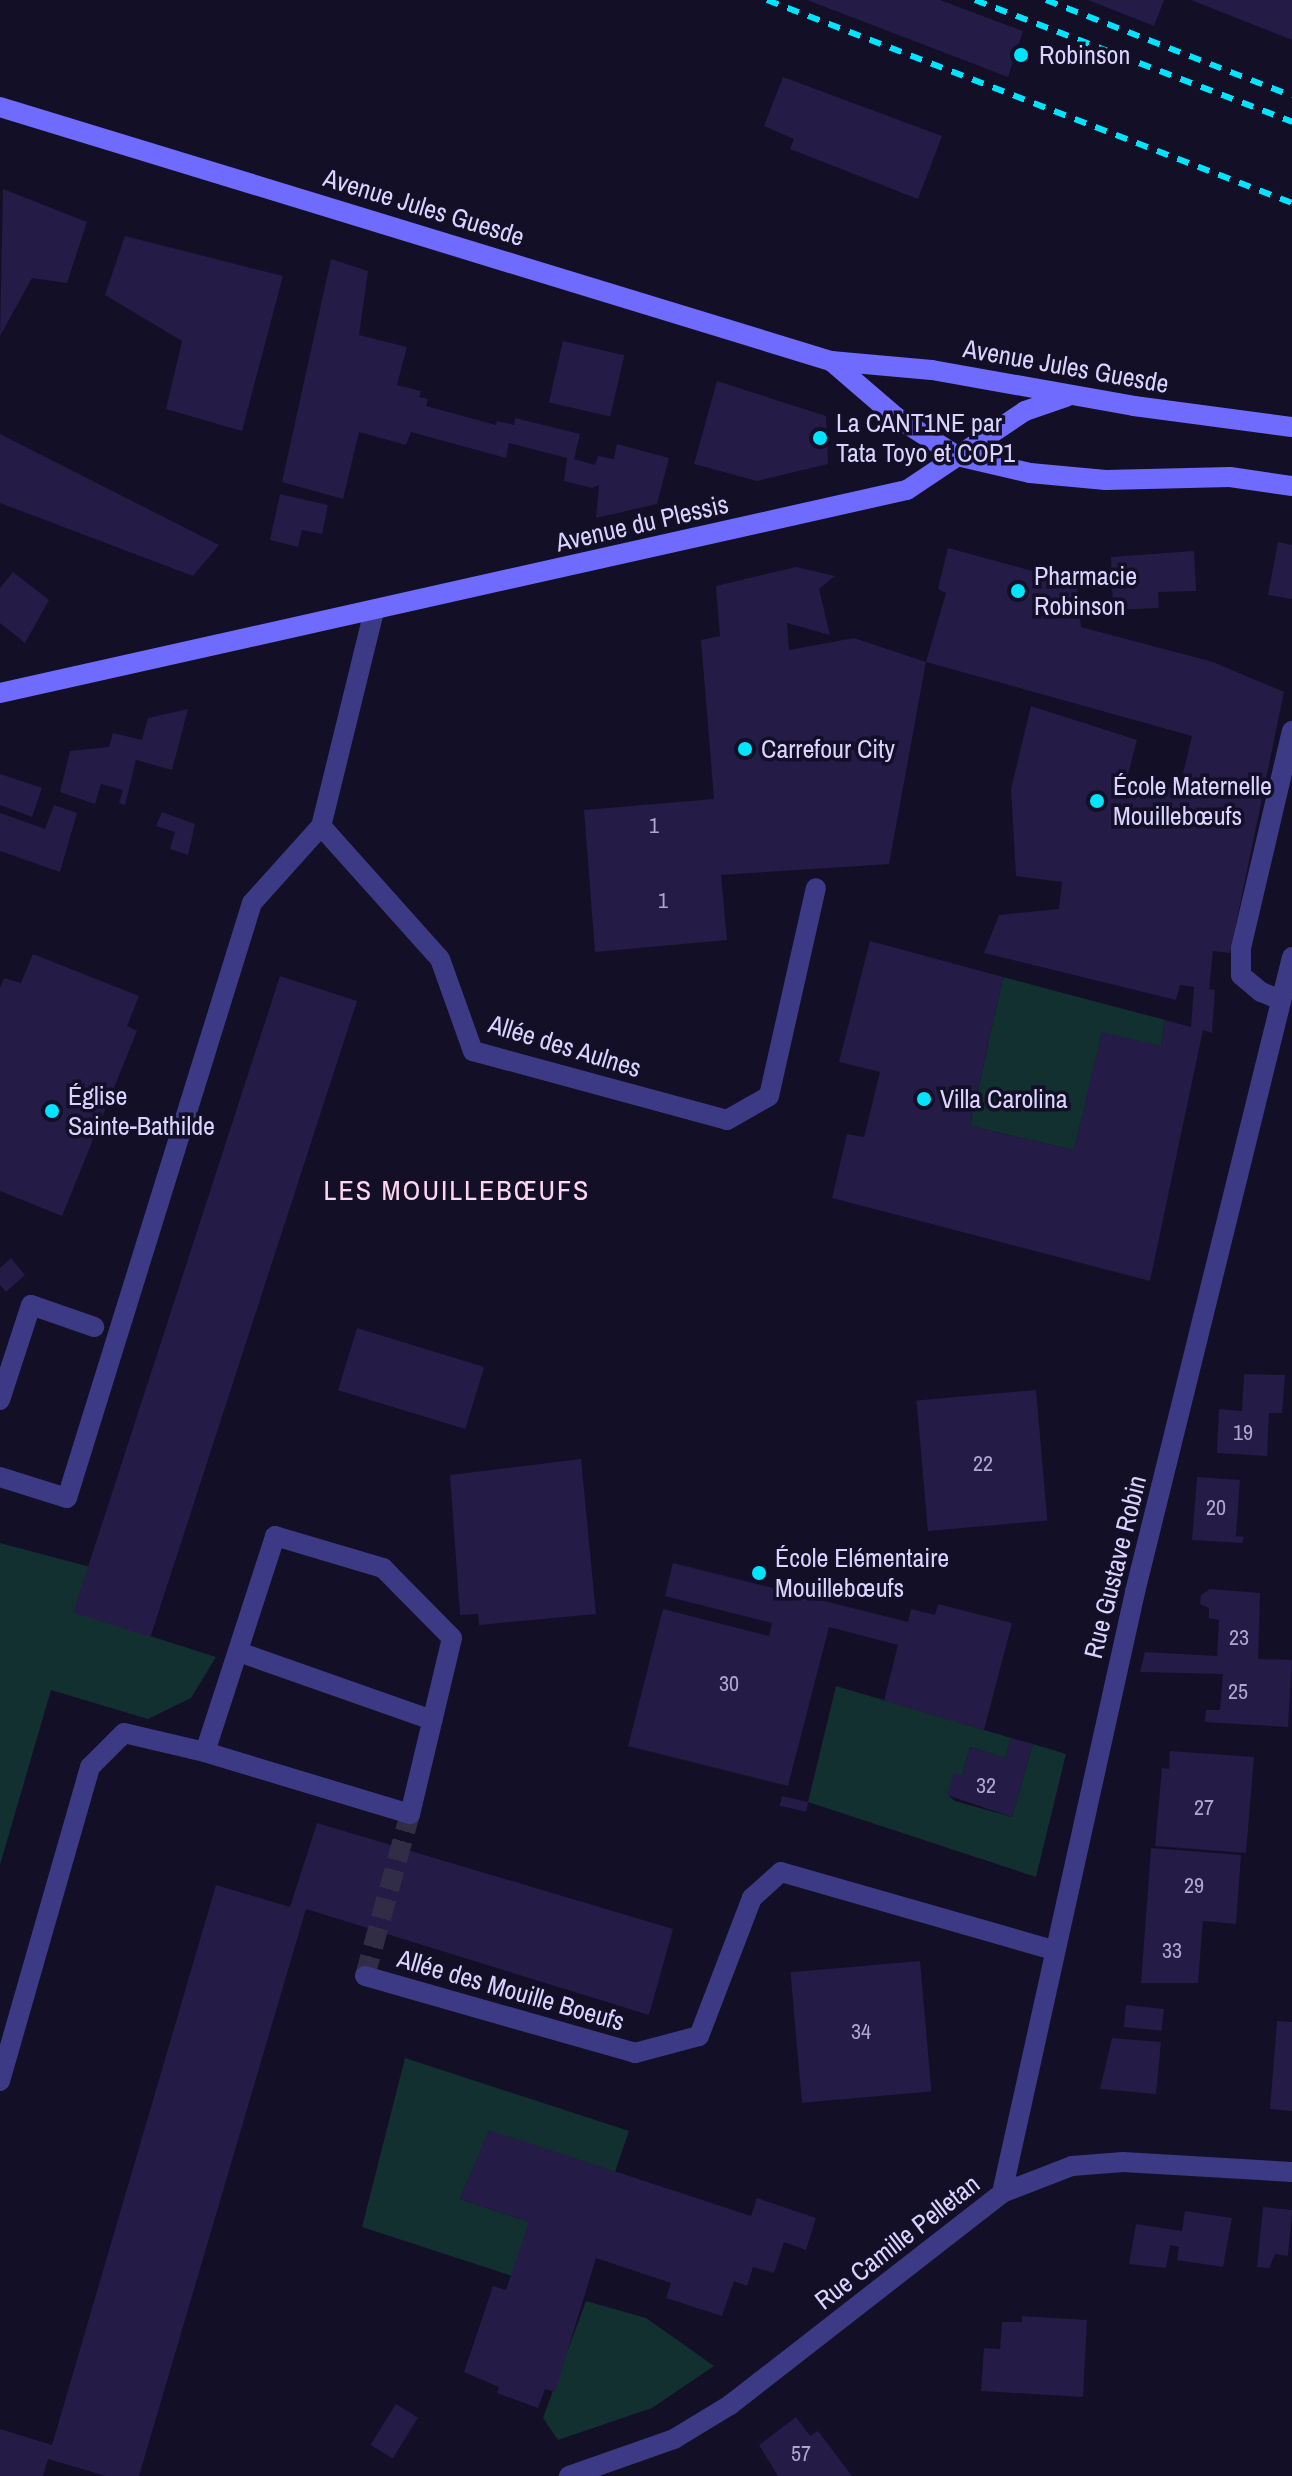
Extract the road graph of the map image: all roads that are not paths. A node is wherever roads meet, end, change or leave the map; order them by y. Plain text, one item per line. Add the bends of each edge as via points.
1 (0, 107) edge
2 (831, 361) junction
3 (1069, 395) junction
4 (1292, 427) edge
5 (957, 456) junction
6 (1292, 486) edge
7 (374, 611) junction
8 (0, 693) edge
9 (1292, 731) edge
10 (321, 826) junction
11 (816, 888) dead end
12 (1292, 957) edge
13 (1281, 1000) junction
14 (94, 1327) dead end
15 (0, 1400) edge
16 (0, 1477) edge
17 (239, 1652) junction
18 (432, 1720) junction
19 (205, 1752) junction
20 (1053, 1950) junction
21 (365, 1976) dead end
22 (0, 2081) edge
23 (1292, 2172) edge
24 (1002, 2193) junction
25 (569, 2476) edge

1 - 2 main road, Avenue Jules Guesde
2 - 3 main road, Avenue Jules Guesde via 932,370
2 - 5 main road, Avenue Jules Guesde via 896,417
3 - 4 main road, Avenue Jules Guesde
3 - 5 main road, Avenue du Plessis via 1025,411
5 - 6 main road via 1030,473 1106,480 1230,477
5 - 7 main road, Avenue du Plessis via 907,490
7 - 8 main road, Avenue du Plessis
7 - 10 street
9 - 13 street via 1241,948 1241,975
10 - 11 street, Allée des Aulnes via 440,959 473,1051 727,1120 769,1096
10 - 16 street via 252,903 67,1498
12 - 13 street, Rue Gustave Robin
13 - 20 street, Rue Gustave Robin
14 - 15 street via 31,1305
17 - 18 street
17 - 18 street via 275,1536 383,1568 452,1638
17 - 19 street
18 - 19 street via 410,1814
19 - 22 street via 124,1733 90,1767
20 - 21 street, Allée des Mouille Boeufs via 781,1872 752,1898 699,2036 635,2053
20 - 24 street, Rue Gustave Robin
23 - 24 street, Rue Camille Pelletan via 1123,2162 1072,2166
24 - 25 street, Rue Camille Pelletan via 730,2405 674,2439

